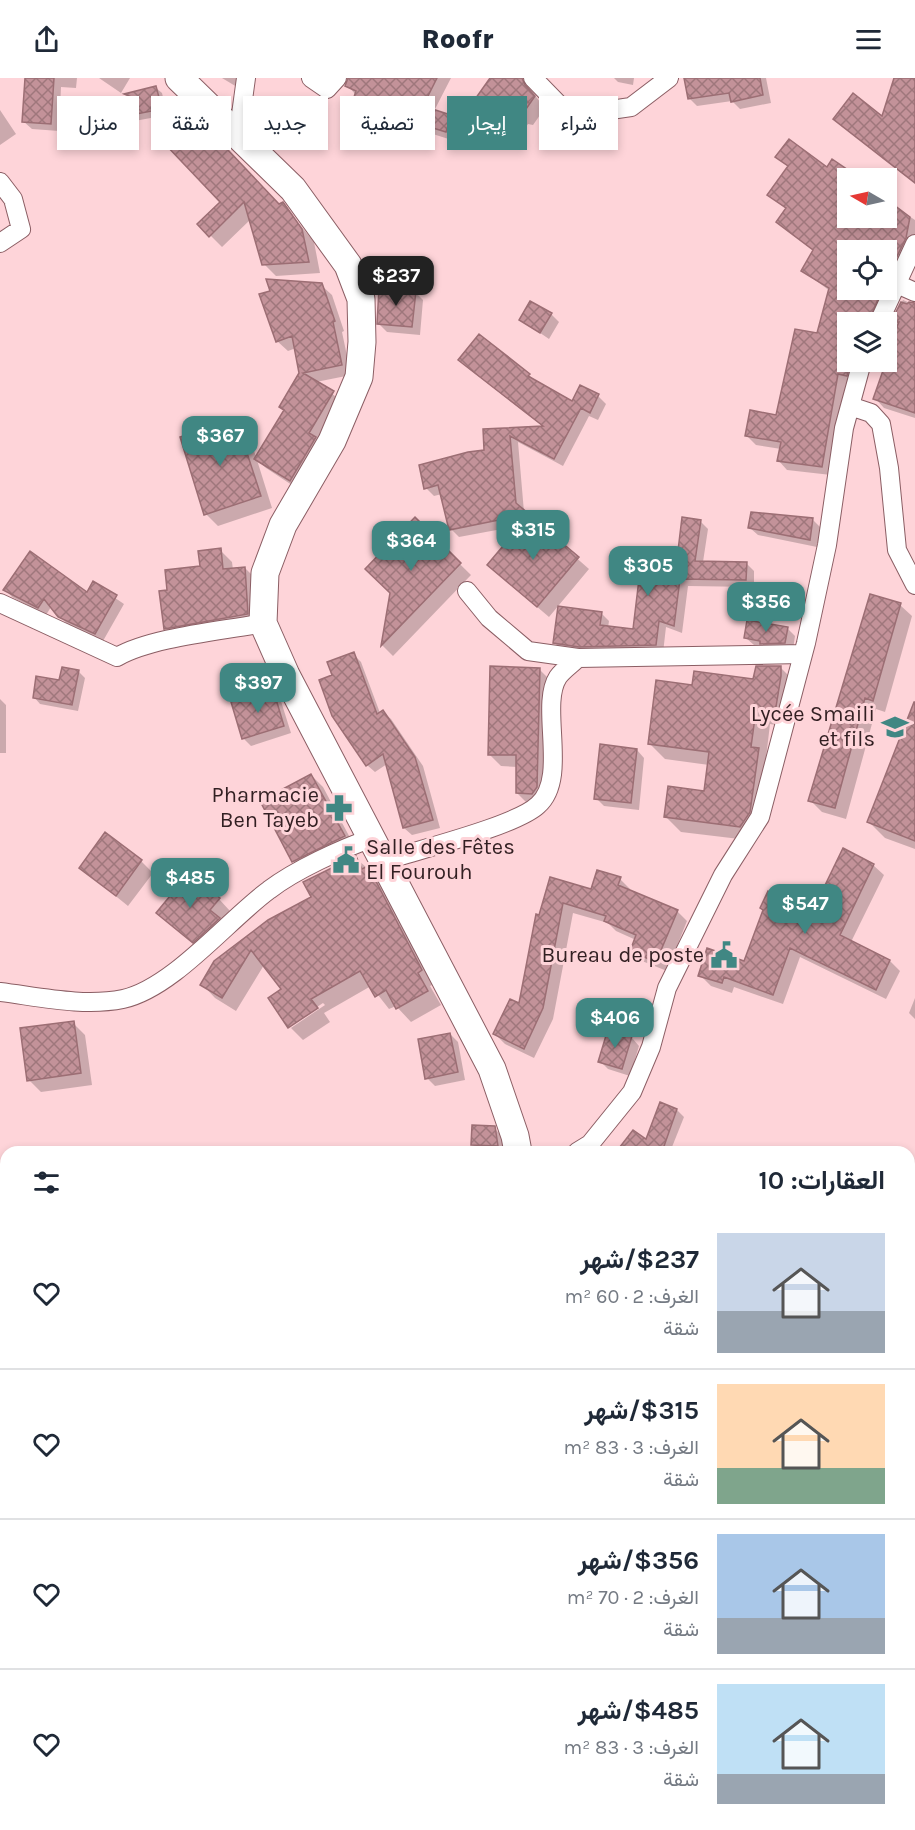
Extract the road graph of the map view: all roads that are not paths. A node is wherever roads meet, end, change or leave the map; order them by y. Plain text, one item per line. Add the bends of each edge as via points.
1 (179, 78) edge
2 (246, 78) edge
3 (311, 78) edge
4 (337, 78) edge
5 (533, 78) edge
6 (669, 78) edge
7 (238, 136) junction
8 (0, 182) edge
9 (0, 243) edge
10 (915, 244) edge
11 (897, 284) joint
12 (915, 292) edge
13 (859, 372) edge
14 (850, 406) junction
15 (915, 585) edge
16 (467, 591) dead end
17 (0, 603) edge
18 (263, 623) junction
19 (803, 654) junction
20 (578, 658) junction
21 (378, 850) junction
22 (0, 992) edge
23 (517, 1146) edge
24 (587, 1146) edge

1 - 7 main road
2 - 7 street
3 - 4 street via 327,89
5 - 6 street via 570,116 631,107
7 - 18 main road via 293,189 348,265 361,299 359,377 332,441 283,525 265,573
8 - 9 street via 13,199 21,229
10 - 11 street
11 - 12 street
13 - 14 street
14 - 15 street via 872,413 881,424 897,550
14 - 19 street via 827,545
16 - 20 street via 489,618 528,651
17 - 18 street via 117,657 129,650
18 - 21 main road
19 - 20 street
19 - 24 street via 760,817 723,875 667,988 651,1047 633,1092
20 - 21 street via 558,678 552,704 554,746 550,783 539,805 517,817
21 - 22 street via 340,849 270,889 162,982 124,999 84,1002
21 - 23 main road via 492,1069

